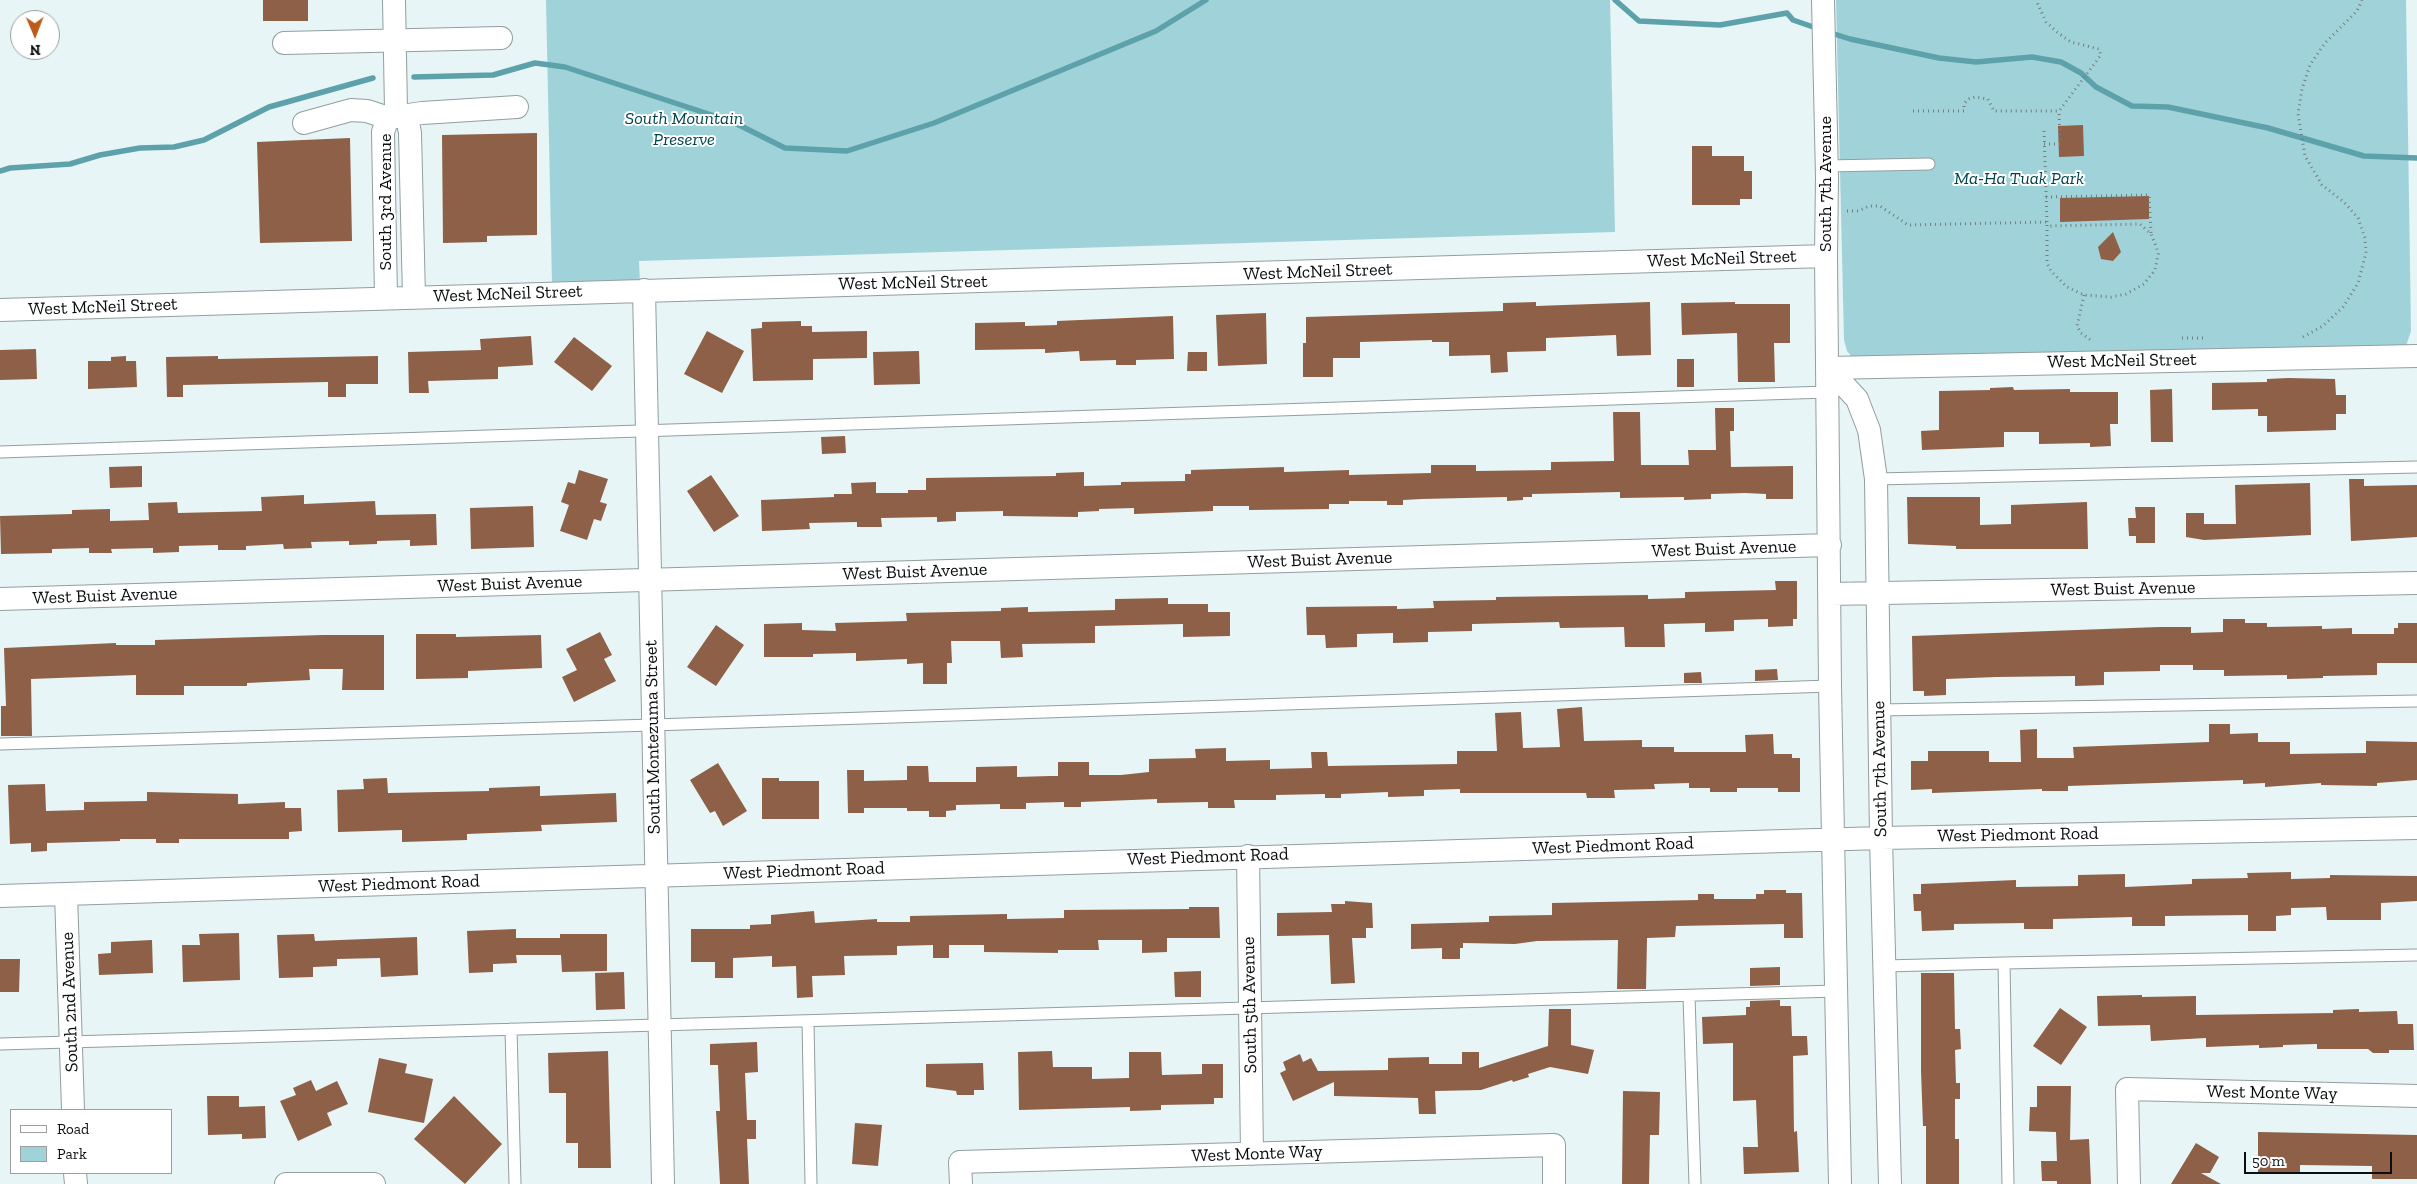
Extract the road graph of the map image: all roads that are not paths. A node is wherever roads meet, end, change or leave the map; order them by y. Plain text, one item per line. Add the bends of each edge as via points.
1 (394, 0) edge
2 (1823, 0) edge
3 (500, 38) dead end
4 (396, 41) junction
5 (284, 44) dead end
6 (517, 107) dead end
7 (396, 115) junction
8 (304, 123) dead end
9 (1929, 164) dead end
10 (1827, 166) junction
11 (1826, 256) junction
12 (644, 290) junction
13 (414, 297) junction
14 (386, 298) junction
15 (0, 310) edge
16 (2417, 356) edge
17 (1828, 368) junction
18 (1827, 392) junction
19 (647, 431) junction
20 (0, 452) edge
21 (2417, 467) edge
22 (1876, 479) junction
23 (1830, 545) junction
24 (649, 580) junction
25 (2417, 582) edge
26 (1830, 594) junction
27 (1877, 594) junction
28 (0, 599) edge
29 (1830, 686) junction
30 (2417, 701) edge
31 (1880, 710) junction
32 (653, 725) junction
33 (0, 744) edge
34 (2417, 828) edge
35 (1881, 838) junction
36 (1834, 840) junction
37 (1248, 856) junction
38 (656, 876) junction
39 (66, 894) junction
40 (0, 896) edge
41 (2417, 955) edge
42 (2004, 963) junction
43 (1884, 966) junction
44 (1836, 992) junction
45 (1689, 996) junction
46 (1250, 1009) junction
47 (808, 1021) junction
48 (660, 1026) junction
49 (511, 1029) junction
50 (71, 1042) junction
51 (0, 1044) edge
52 (2417, 1096) edge
53 (74, 1109) edge
54 (1252, 1154) junction
55 (961, 1173) edge
56 (374, 1183) edge
57 (286, 1184) edge
58 (515, 1184) edge
59 (663, 1184) edge
60 (811, 1184) edge
61 (1554, 1184) edge
62 (1695, 1184) edge
63 (1840, 1184) edge
64 (1890, 1184) edge
65 (2008, 1184) edge
66 (2129, 1184) edge

1 - 4 street, South 3rd Avenue
2 - 10 street, South 7th Avenue
3 - 4 street
4 - 5 street
4 - 7 street, South 3rd Avenue
6 - 7 street
7 - 8 street via 351,110
7 - 13 street, South 3rd Avenue via 408,122 410,134
7 - 14 street, South 3rd Avenue via 383,132
9 - 10 lane
10 - 11 street, South 7th Avenue
11 - 12 street, West McNeil Street
11 - 17 street, South 7th Avenue
12 - 13 street, West McNeil Street
12 - 19 street, South Montezuma Street
13 - 14 street, West McNeil Street
14 - 15 street, West McNeil Street
16 - 17 street, West McNeil Street
17 - 18 street, South 7th Avenue
17 - 22 street, South 7th Avenue via 1857,400 1869,430
18 - 19 lane
18 - 23 street, South 7th Avenue
19 - 20 lane
19 - 24 street, South Montezuma Street
21 - 22 lane
22 - 27 street, South 7th Avenue
23 - 24 street, West Buist Avenue
23 - 26 street, South 7th Avenue
24 - 28 street, West Buist Avenue
24 - 32 street, South Montezuma Street
25 - 27 street, West Buist Avenue
26 - 27 street, West Buist Avenue
26 - 29 street, South 7th Avenue
27 - 31 street, South 7th Avenue
29 - 32 lane
29 - 36 street, South 7th Avenue
30 - 31 lane
31 - 35 street, South 7th Avenue
32 - 33 lane
32 - 38 street, South Montezuma Street
34 - 35 street, West Piedmont Road
35 - 36 street, West Piedmont Road
35 - 43 street, South 7th Avenue
36 - 37 street, West Piedmont Road
36 - 44 street, South 7th Avenue
37 - 38 street, West Piedmont Road
37 - 46 street, South 5th Avenue
38 - 39 street, West Piedmont Road
38 - 48 street, South Montezuma Street
39 - 40 street, West Piedmont Road
39 - 50 street, South 2nd Avenue
41 - 42 lane
42 - 43 lane
42 - 65 lane
43 - 64 street, South 7th Avenue
44 - 45 lane
44 - 63 street, South 7th Avenue
45 - 46 lane
45 - 62 lane
46 - 47 lane
46 - 54 street, South 5th Avenue
47 - 48 lane
47 - 60 lane
48 - 49 lane
48 - 59 street, South Montezuma Street
49 - 50 lane
49 - 58 lane
50 - 51 lane
50 - 53 street, South 2nd Avenue
52 - 66 street, West Monte Way via 2128,1089
54 - 55 street, West Monte Way
54 - 61 street, West Monte Way via 1554,1145
56 - 57 street

